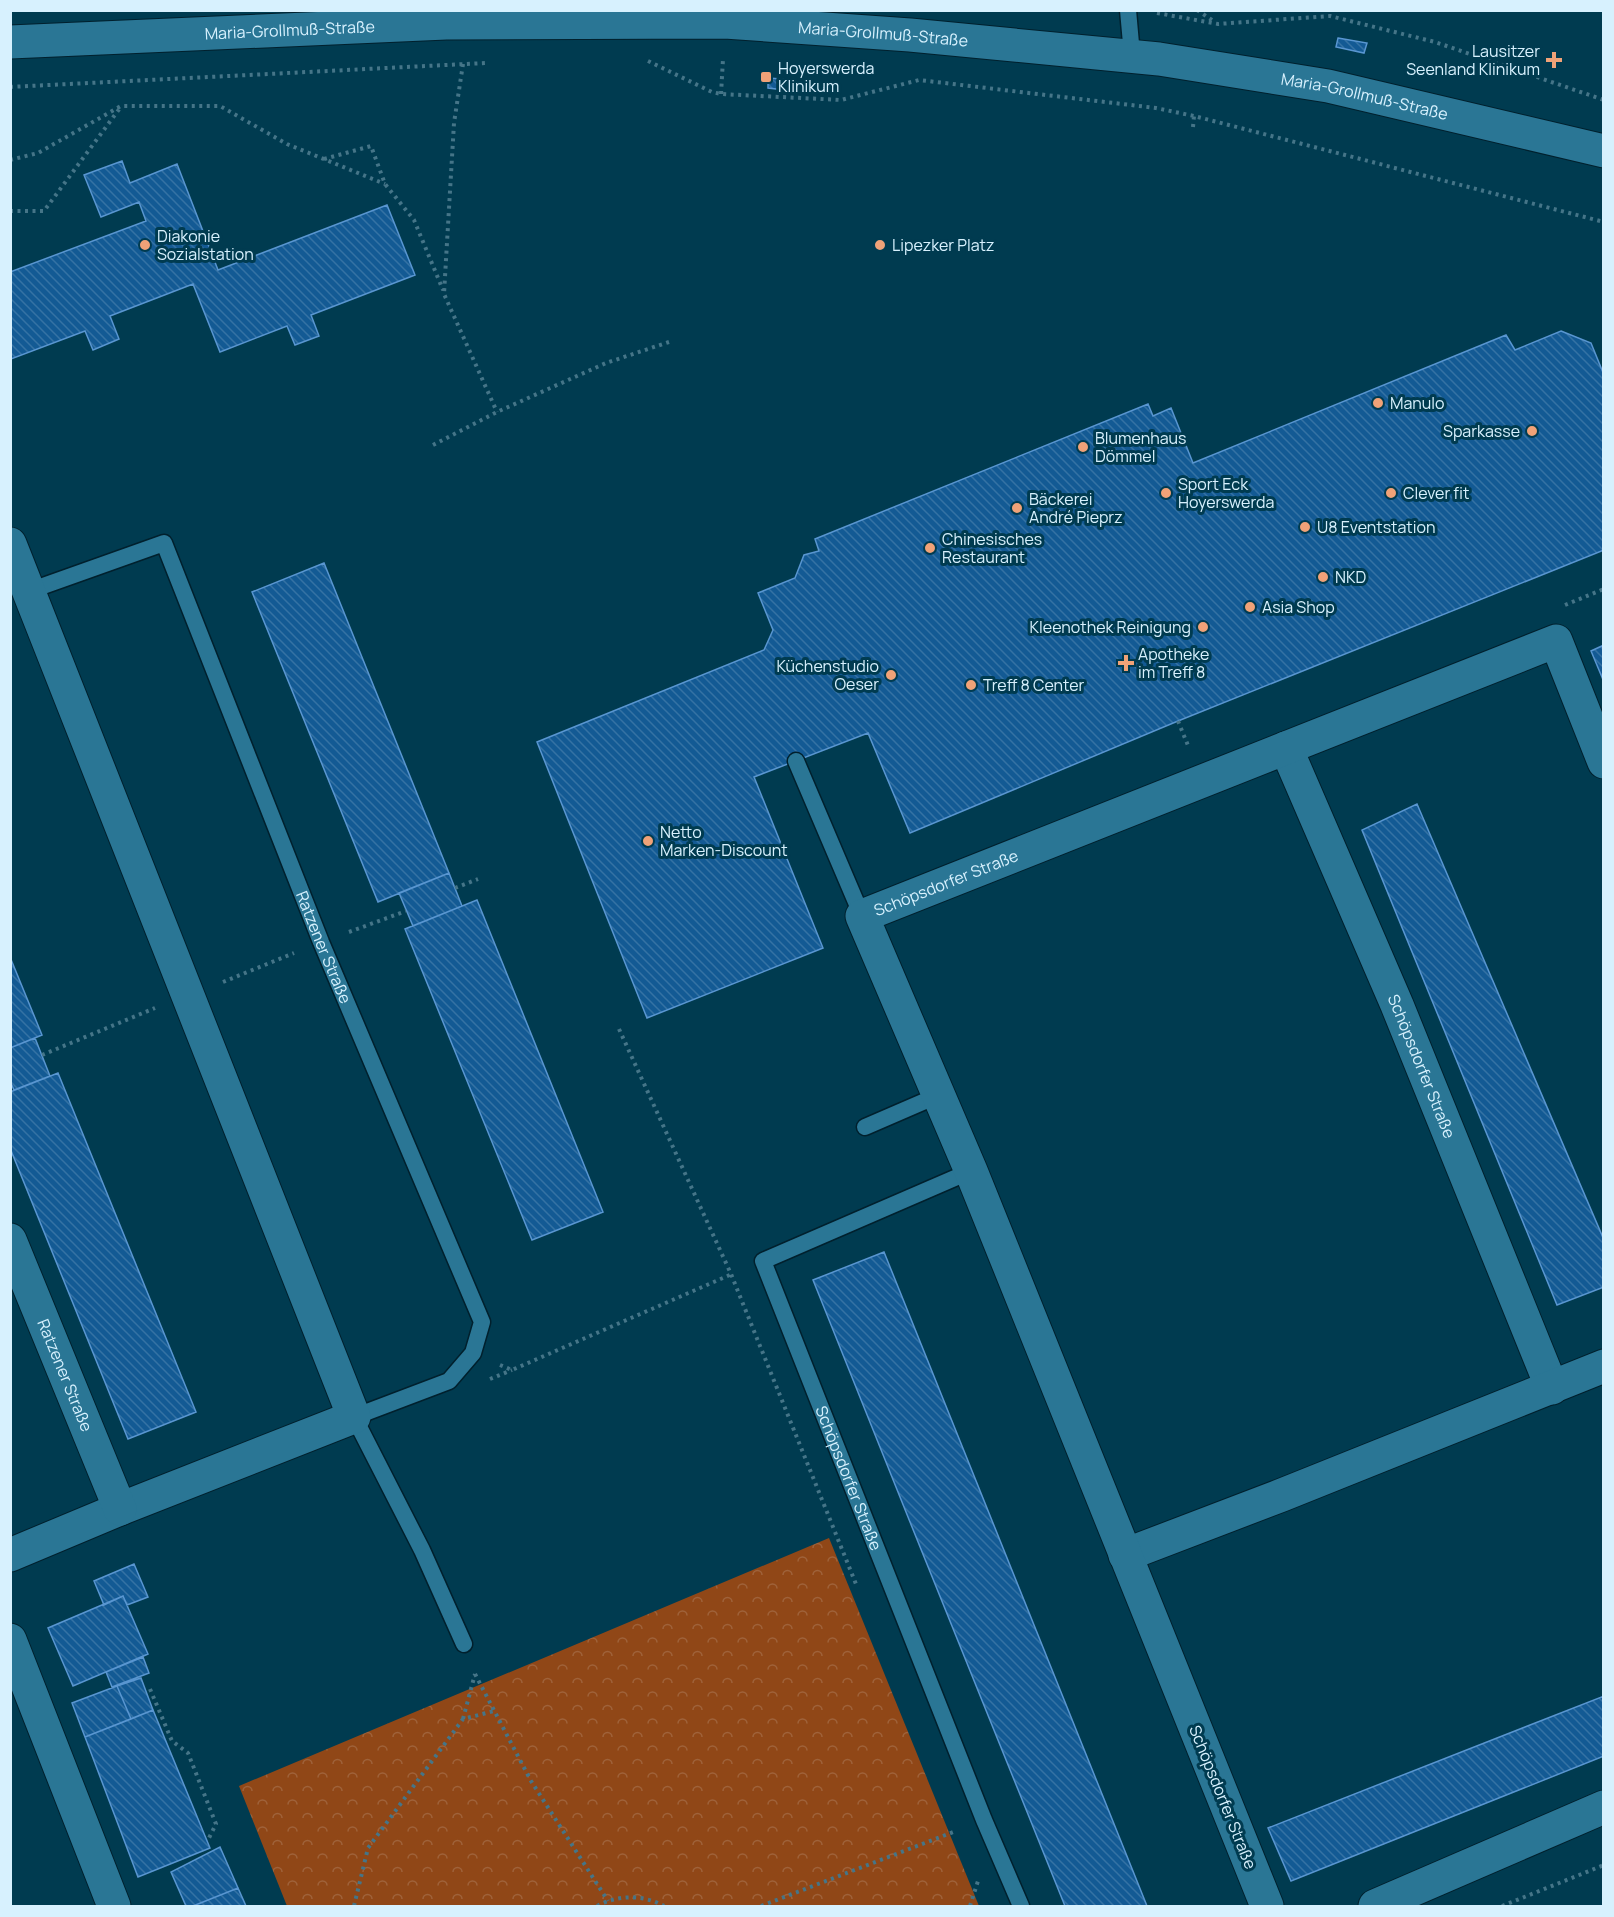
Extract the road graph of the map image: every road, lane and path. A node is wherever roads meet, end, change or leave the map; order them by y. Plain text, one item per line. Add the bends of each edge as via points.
1 (1128, 10) edge
2 (1197, 10) edge
3 (1156, 12) dead end
4 (1218, 24) junction
5 (10, 42) edge
6 (1132, 55) junction
7 (641, 58) dead end
8 (497, 63) dead end
9 (463, 64) junction
10 (10, 87) edge
11 (1604, 100) edge
12 (121, 106) junction
13 (1194, 116) junction
14 (1193, 127) dead end
15 (1604, 151) edge
16 (324, 159) junction
17 (10, 160) edge
18 (385, 184) junction
19 (10, 211) edge
20 (1604, 222) edge
21 (444, 294) junction
22 (669, 342) dead end
23 (497, 412) junction
24 (433, 445) dead end
25 (10, 544) edge
26 (1604, 589) edge
27 (29, 591) junction
28 (1562, 606) dead end
29 (1178, 721) dead end
30 (1286, 748) junction
31 (1192, 757) dead end
32 (796, 761) dead end
33 (1604, 762) edge
34 (477, 879) dead end
35 (455, 888) dead end
36 (862, 916) junction
37 (619, 1029) dead end
38 (939, 1095) junction
39 (865, 1127) dead end
40 (971, 1171) junction
41 (10, 1240) edge
42 (763, 1261) junction
43 (731, 1274) junction
44 (473, 1353) junction
45 (1604, 1366) edge
46 (1552, 1388) junction
47 (354, 1417) junction
48 (120, 1509) junction
49 (10, 1555) edge
50 (1125, 1555) junction
51 (859, 1591) dead end
52 (10, 1640) edge
53 (464, 1644) joint
54 (475, 1674) junction
55 (150, 1689) dead end
56 (494, 1711) junction
57 (463, 1719) junction
58 (1604, 1807) edge
59 (984, 1820) junction
60 (956, 1831) junction
61 (209, 1838) dead end
62 (960, 1841) dead end
63 (1604, 1865) edge
64 (973, 1871) dead end
65 (608, 1901) junction
66 (114, 1906) edge
67 (354, 1906) edge
68 (597, 1906) edge
69 (664, 1906) edge
70 (761, 1906) edge
71 (970, 1906) edge
72 (1021, 1906) edge
73 (1267, 1906) edge
74 (1375, 1906) edge
75 (1502, 1906) edge

1 - 6 lane
2 - 4 path
3 - 4 path
4 - 11 path via 1330,16 1435,42
5 - 6 street, Maria-Grollmuß-Straße via 446,22 725,22
6 - 15 street, Maria-Grollmuß-Straße via 1328,86
7 - 13 path via 721,94 841,100 919,80
8 - 9 path
9 - 10 path
9 - 21 path via 454,123
12 - 16 path via 220,106 287,144
12 - 17 path via 38,153
12 - 19 path via 44,211
13 - 14 path
13 - 20 path
16 - 18 path
16 - 18 path via 371,146
18 - 21 path via 414,220
21 - 23 path
22 - 23 path via 606,363
23 - 24 path
25 - 27 street
26 - 28 path
27 - 44 lane, Ratzener Straße via 164,543 321,942 482,1322
27 - 47 street
29 - 31 path
30 - 33 street, Schöpsdorfer Straße via 1556,641
30 - 36 street, Schöpsdorfer Straße
30 - 46 street, Schöpsdorfer Straße via 1397,1005
32 - 36 lane
34 - 35 path
36 - 38 street, Schöpsdorfer Straße
37 - 43 path
38 - 39 lane
38 - 40 street, Schöpsdorfer Straße
40 - 42 lane
40 - 50 street, Schöpsdorfer Straße
41 - 48 street, Ratzener Straße
42 - 43 path
42 - 59 lane, Schöpsdorfer Straße
43 - 44 path via 512,1370
43 - 51 path
44 - 47 lane, Ratzener Straße via 449,1381
45 - 46 street
46 - 50 street
47 - 48 street, Ratzener Straße
47 - 53 lane via 422,1550
48 - 49 street, Ratzener Straße
50 - 73 street, Schöpsdorfer Straße
52 - 66 street
53 - 54 path
54 - 56 path
54 - 57 path
55 - 61 path via 172,1741 188,1753 216,1824
56 - 57 path
56 - 65 path via 531,1781
57 - 67 path via 368,1848
58 - 74 street
59 - 60 path
59 - 72 lane, Schöpsdorfer Straße
60 - 62 path
60 - 70 path
63 - 75 path
64 - 71 path via 978,1881
65 - 68 path
65 - 69 path via 636,1897

